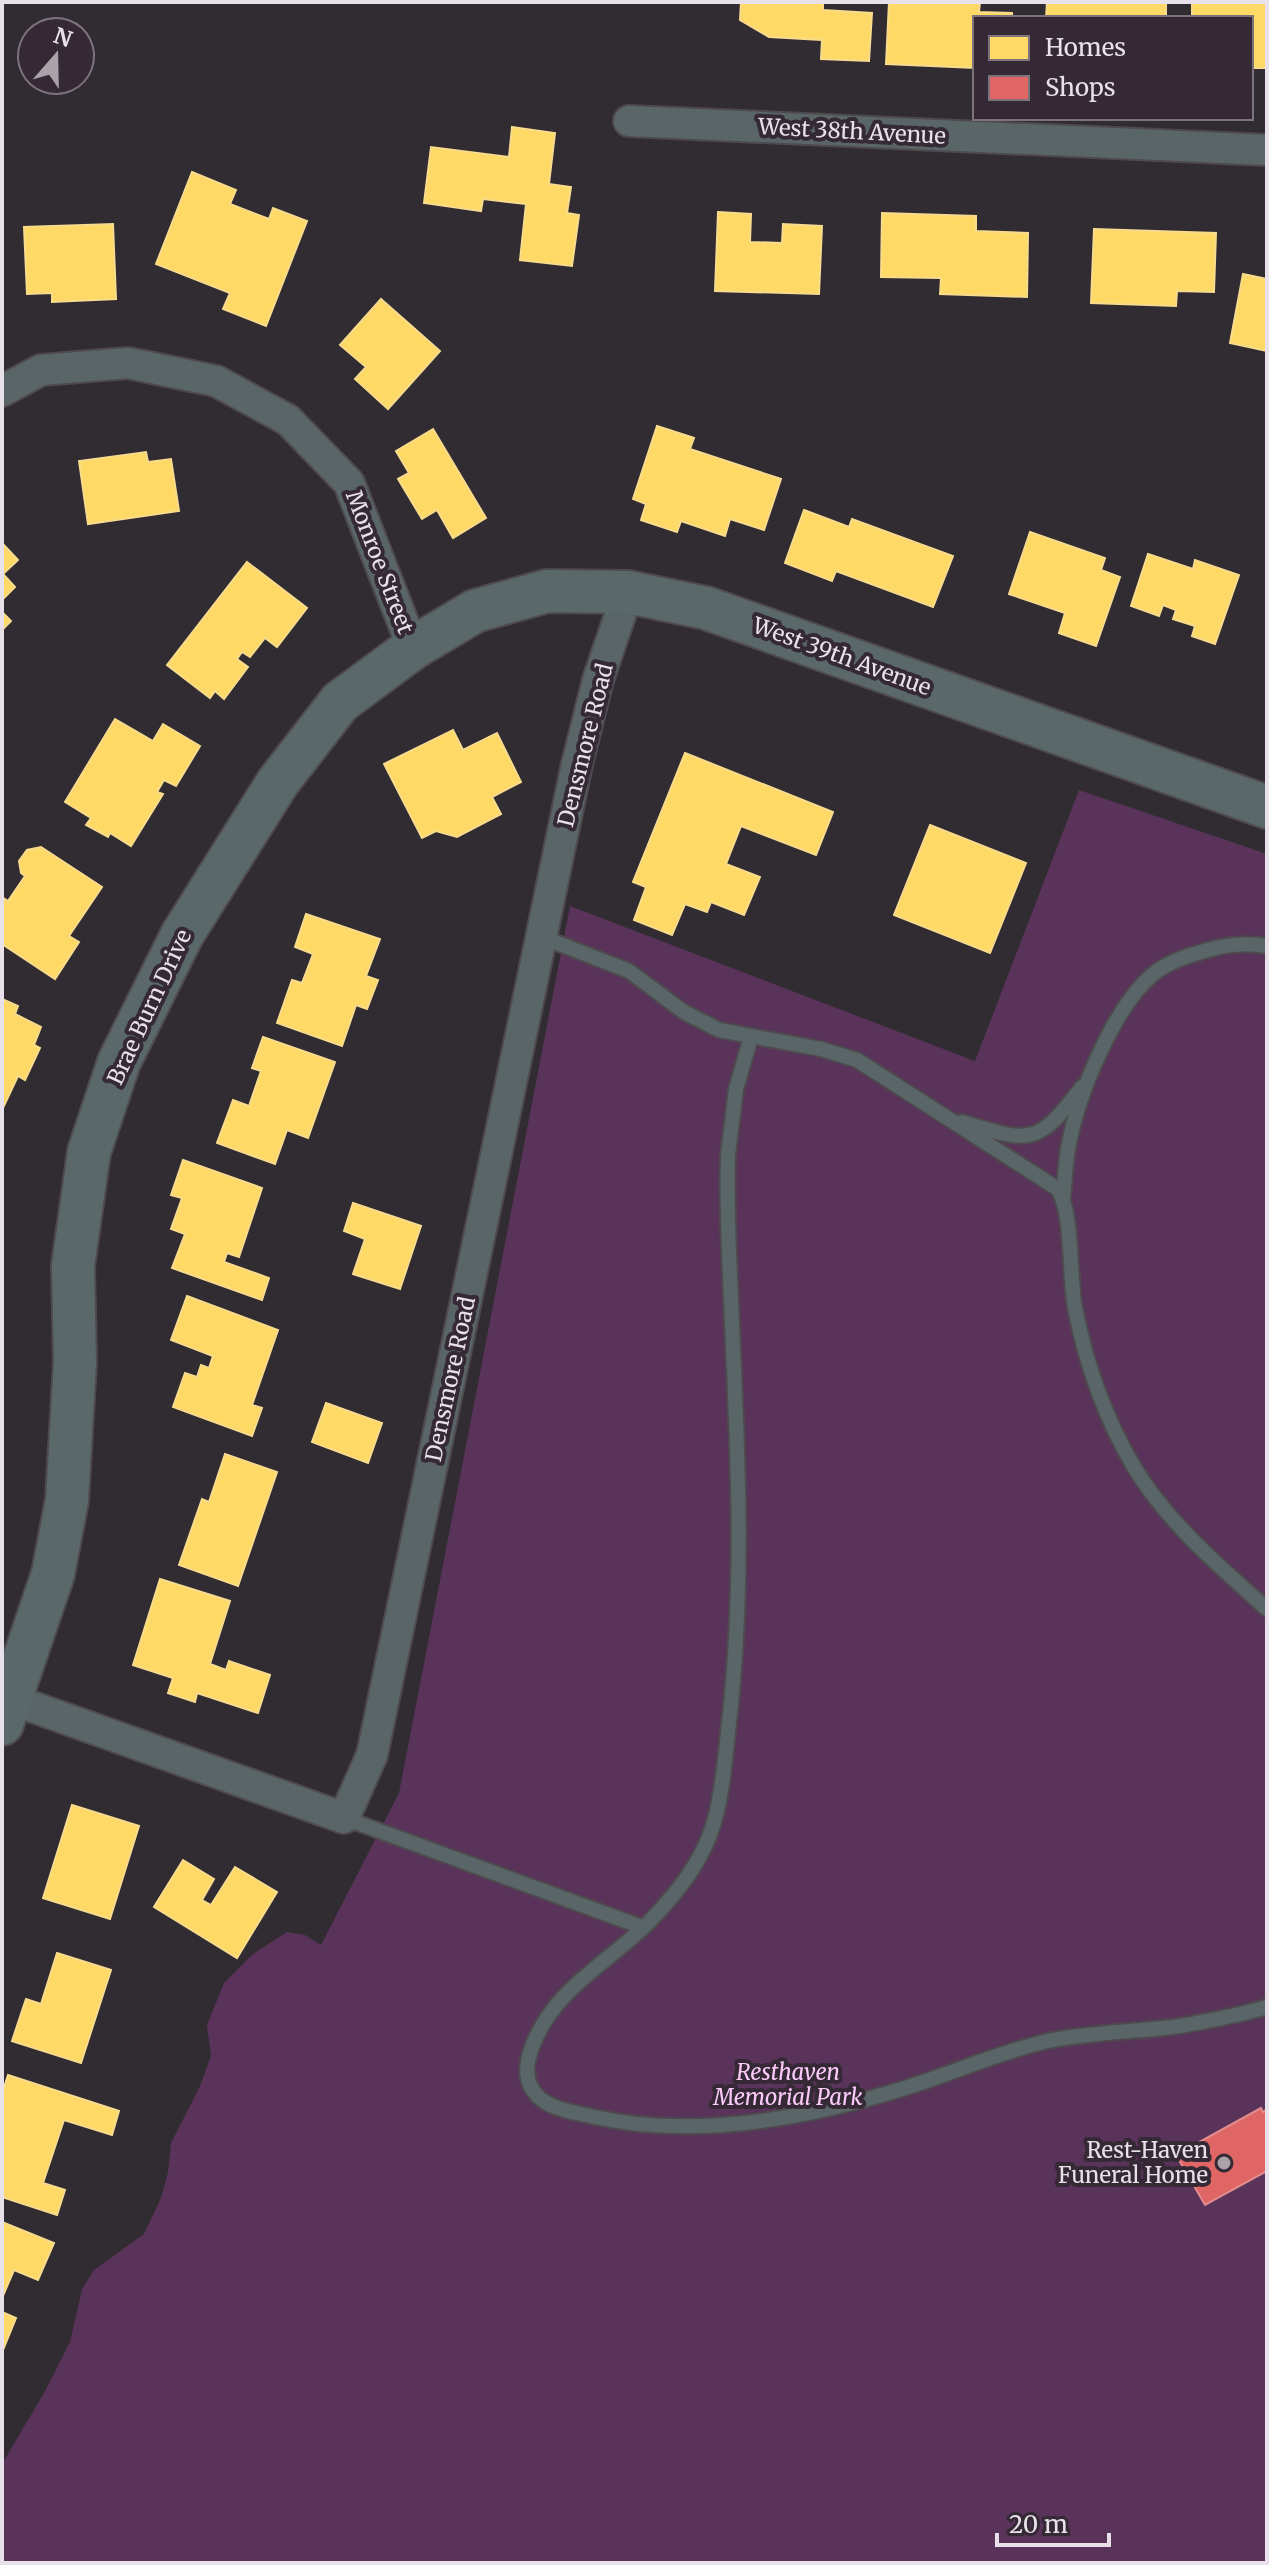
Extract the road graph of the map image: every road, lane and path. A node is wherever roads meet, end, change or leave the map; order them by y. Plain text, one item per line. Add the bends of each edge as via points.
1 (629, 121) dead end
2 (1267, 150) edge
3 (2, 391) edge
4 (628, 592) junction
5 (413, 648) junction
6 (1267, 807) edge
7 (542, 937) junction
8 (1267, 946) edge
9 (751, 1037) junction
10 (1090, 1077) junction
11 (946, 1118) junction
12 (1063, 1198) junction
13 (1267, 1609) edge
14 (5, 1706) edge
15 (344, 1818) junction
16 (642, 1927) junction
17 (1267, 2007) edge

1 - 2 street, West 38th Avenue
3 - 5 street, Monroe Street via 41,370 128,363 216,381 288,420 349,483
4 - 5 street, West 39th Avenue via 547,591 475,611
4 - 6 street, West 39th Avenue via 706,608
4 - 7 street, Densmore Road via 588,719
5 - 14 street, Brae Burn Drive via 340,702 278,782 182,935 119,1062 89,1152 73,1266 75,1362 67,1500 53,1574
7 - 9 lane via 629,971 703,1023
7 - 15 street, Densmore Road via 372,1755
8 - 10 lane via 1221,946 1174,961 1153,975 1130,998
9 - 11 lane via 857,1060
9 - 16 lane via 736,1089 728,1155 739,1566 726,1749 706,1847 696,1866
10 - 11 lane via 1059,1118 1034,1136 997,1133
10 - 12 lane via 1075,1118
11 - 12 lane via 1058,1189
12 - 13 lane via 1075,1307 1103,1408 1135,1469 1170,1514
14 - 15 street
15 - 16 lane
16 - 17 lane via 564,1993 538,2031 527,2074 544,2103 598,2118 664,2126 784,2117 847,2105 1046,2042 1181,2025

